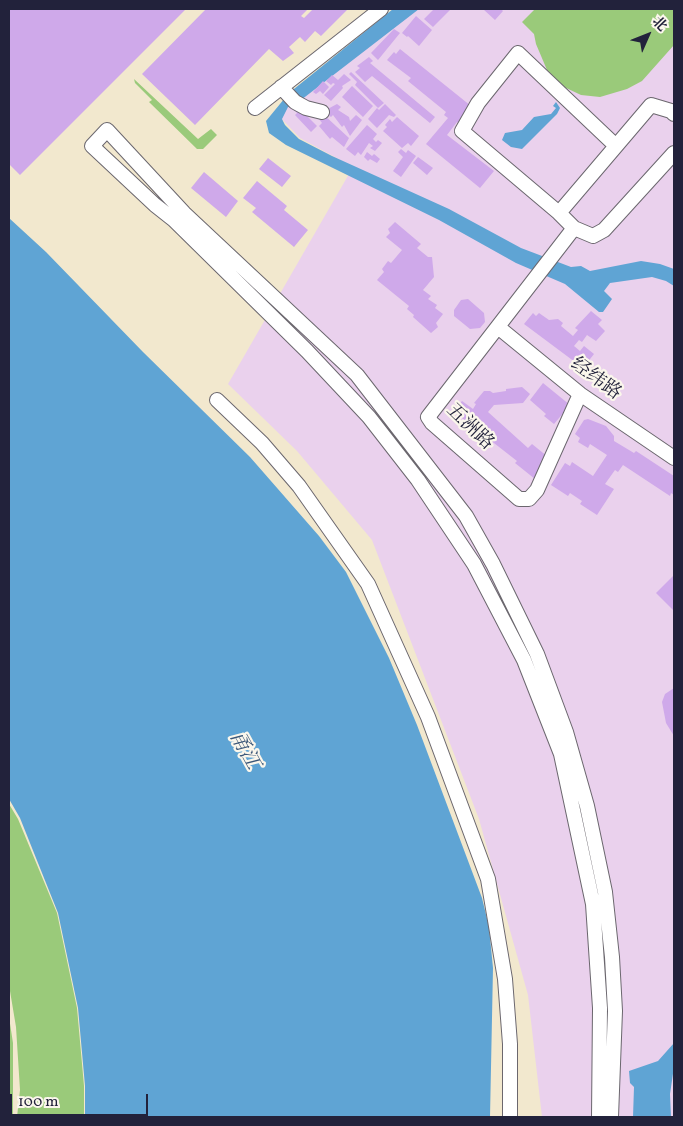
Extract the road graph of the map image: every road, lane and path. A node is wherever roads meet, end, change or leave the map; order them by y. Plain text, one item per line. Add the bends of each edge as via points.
1 (381, 9) edge
2 (287, 94) junction
3 (255, 108) dead end
4 (673, 110) edge
5 (322, 112) dead end
6 (616, 146) junction
7 (674, 153) edge
8 (559, 213) junction
9 (574, 228) junction
10 (498, 327) junction
11 (580, 394) junction
12 (217, 400) dead end
13 (674, 458) edge
14 (510, 1117) edge
15 (599, 1117) edge
16 (611, 1117) edge

1 - 2 street
2 - 3 street
2 - 5 street via 306,108
4 - 6 street via 651,105
6 - 8 street
6 - 8 street via 518,53 478,103 462,131
7 - 9 street via 604,230 593,236
8 - 9 street
9 - 10 street, 五洲路
10 - 11 street, 经纬路
10 - 11 street, 五洲路 via 428,417 520,499 529,499 537,490
11 - 13 street, 经纬路
12 - 14 street via 262,443 299,486 368,584 428,717 488,879 506,979
15 - 16 street via 600,1008 593,904 561,754 524,660 474,564 418,480 369,417 174,220 154,206 92,146 107,130 184,213 356,375 466,516 493,564 537,654 566,732 588,806 605,892 612,957 615,1011

